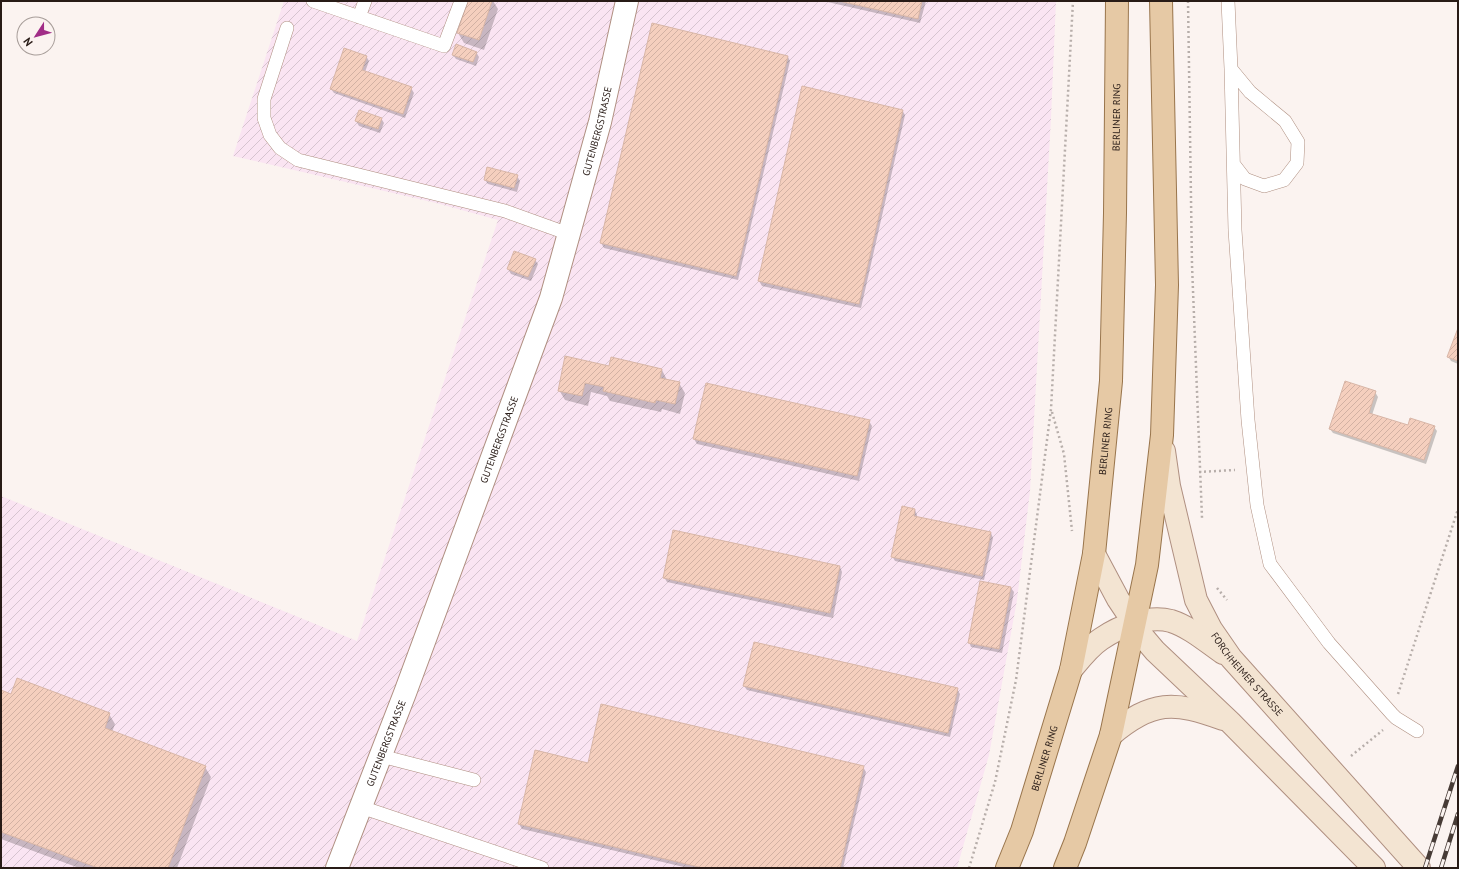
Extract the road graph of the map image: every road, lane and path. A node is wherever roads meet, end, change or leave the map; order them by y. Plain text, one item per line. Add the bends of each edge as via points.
1 (314, 1) edge
2 (365, 1) edge
3 (461, 1) edge
4 (627, 1) edge
5 (1073, 1) edge
6 (1117, 1) edge
7 (1161, 1) edge
8 (1188, 1) edge
9 (1228, 1) edge
10 (359, 17) junction
11 (286, 28) dead end
12 (1232, 69) junction
13 (1235, 166) junction
14 (569, 234) junction
15 (1162, 435) junction
16 (1253, 469) junction
17 (1199, 472) junction
18 (1458, 509) edge
19 (1202, 520) dead end
20 (1094, 554) junction
21 (1134, 623) junction
22 (1231, 658) junction
23 (1071, 670) junction
24 (1394, 716) junction
25 (1230, 722) junction
26 (1417, 731) dead end
27 (1111, 735) junction
28 (380, 756) junction
29 (1351, 756) dead end
30 (474, 780) dead end
31 (361, 807) junction
32 (337, 868) edge
33 (542, 868) edge
34 (969, 868) edge
35 (1007, 868) edge
36 (1065, 868) edge
37 (1374, 868) edge
38 (1419, 868) edge

1 - 10 lane
2 - 10 lane
3 - 10 lane via 444,46
4 - 14 street, GUTENBERGSTRASSE via 600,122
5 - 34 path via 1051,409 1016,680 995,782
6 - 20 main road, BERLINER RING via 1116,213 1111,381
7 - 15 main road via 1167,285
8 - 17 path
9 - 12 lane
11 - 14 lane via 264,99 264,118 270,135 280,148 298,160 505,211
12 - 13 lane
12 - 13 lane via 1250,92 1285,121 1298,142 1297,163 1284,180 1264,186 1245,179
13 - 16 lane via 1235,230
14 - 28 street, GUTENBERGSTRASSE via 551,298
15 - 21 main road via 1147,565
15 - 22 street, FORCHHEIMER STRASSE via 1169,486 1196,600 1211,629
16 - 17 path
16 - 24 lane via 1257,505 1270,564 1329,643
17 - 19 path
18 - 24 path
20 - 21 street
20 - 23 main road, BERLINER RING
21 - 22 street via 1159,619 1172,622
21 - 23 street via 1101,639
21 - 25 street via 1155,651
21 - 27 main road
22 - 38 street, FORCHHEIMER STRASSE
23 - 35 main road, BERLINER RING via 1022,831
24 - 26 lane
24 - 29 path
25 - 27 street via 1191,708 1170,706 1153,708 1136,716
25 - 37 street
27 - 36 main road
28 - 30 lane
28 - 31 street, GUTENBERGSTRASSE
31 - 32 street, GUTENBERGSTRASSE
31 - 33 lane

